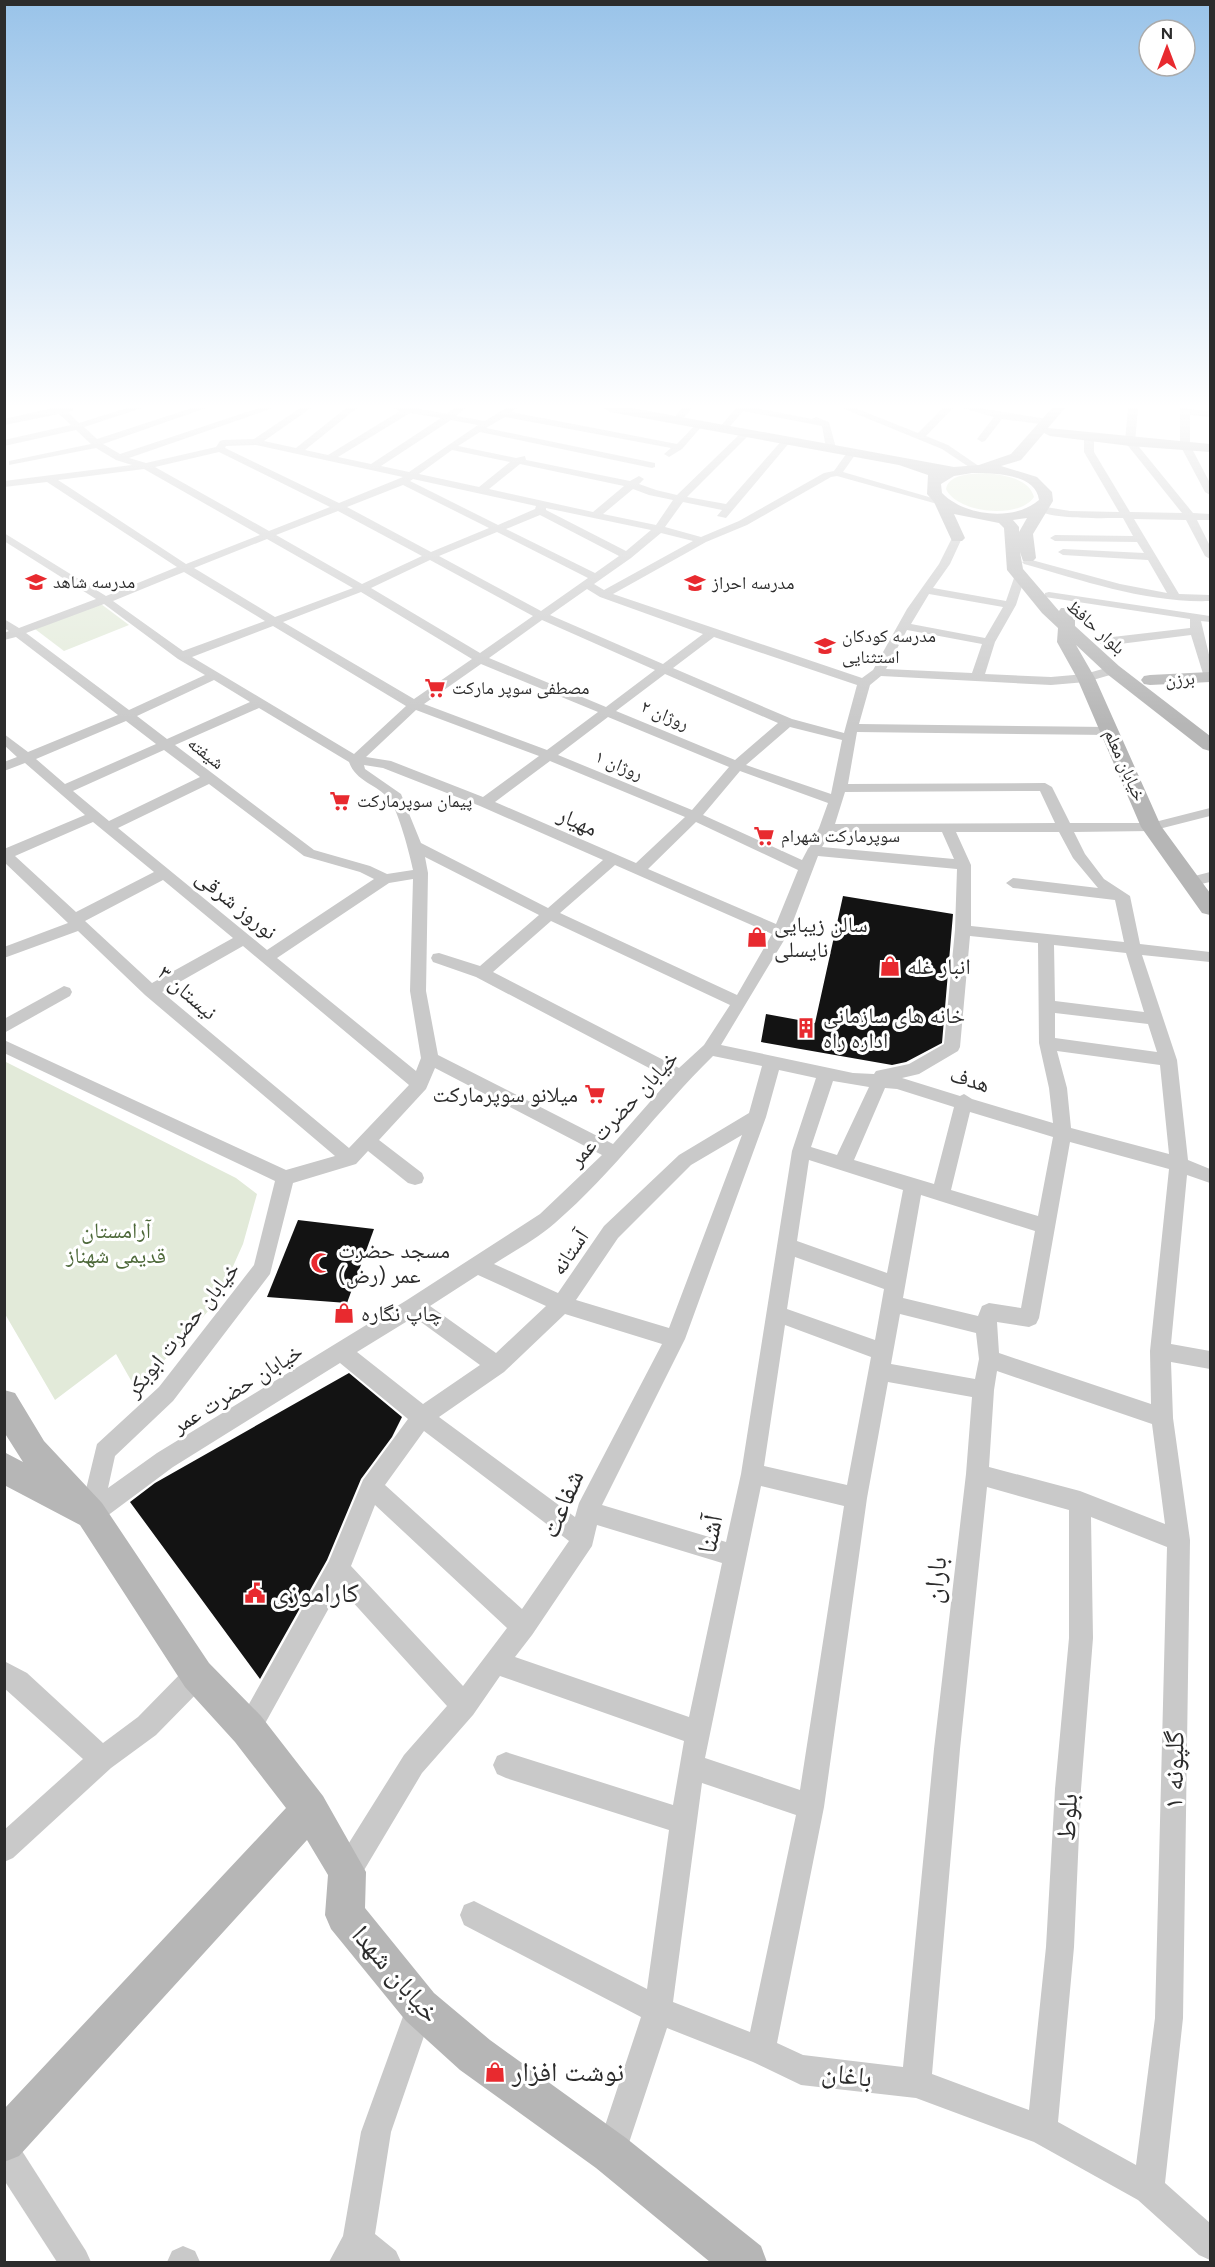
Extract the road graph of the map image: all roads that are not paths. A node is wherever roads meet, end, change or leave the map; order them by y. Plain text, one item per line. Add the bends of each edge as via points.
1 (103, 514) edge
2 (229, 514) edge
3 (322, 514) edge
4 (352, 514) edge
5 (470, 514) edge
6 (530, 514) edge
7 (551, 514) edge
8 (586, 514) edge
9 (669, 514) edge
10 (724, 514) edge
11 (759, 514) edge
12 (949, 514) edge
13 (972, 514) edge
14 (1024, 514) edge
15 (1037, 514) edge
16 (1063, 514) edge
17 (1187, 514) edge
18 (595, 515) joint
19 (1126, 516) junction
20 (989, 517) junction
21 (1190, 517) junction
22 (1210, 517) edge
23 (1011, 527) junction
24 (658, 529) junction
25 (500, 530) junction
26 (961, 531) junction
27 (4, 536) edge
28 (267, 536) junction
29 (1139, 539) junction
30 (702, 540) junction
31 (1063, 552) junction
32 (431, 556) junction
33 (627, 556) junction
34 (1210, 556) edge
35 (1152, 557) junction
36 (1028, 562) junction
37 (185, 568) junction
38 (1075, 573) junction
39 (1019, 577) junction
40 (590, 581) junction
41 (362, 588) junction
42 (1125, 588) junction
43 (928, 590) junction
44 (604, 595) junction
45 (1048, 595) junction
46 (1175, 597) junction
47 (1210, 598) edge
48 (105, 600) junction
49 (1110, 603) junction
50 (1010, 605) junction
51 (542, 616) junction
52 (1210, 619) edge
53 (1067, 620) junction
54 (275, 621) junction
55 (4, 622) edge
56 (1195, 625) junction
57 (905, 626) junction
58 (712, 633) junction
59 (11, 634) edge
60 (989, 642) junction
61 (1104, 642) junction
62 (182, 656) junction
63 (481, 659) junction
64 (662, 669) junction
65 (1113, 670) junction
66 (213, 676) junction
67 (871, 677) junction
68 (1210, 677) edge
69 (977, 678) junction
70 (1086, 678) junction
71 (1150, 680) junction
72 (259, 703) junction
73 (414, 705) junction
74 (608, 711) junction
75 (127, 716) junction
76 (787, 722) junction
77 (1210, 726) edge
78 (1109, 731) junction
79 (851, 733) junction
80 (4, 738) edge
81 (165, 743) junction
82 (1210, 744) edge
83 (550, 756) junction
84 (27, 757) junction
85 (355, 760) junction
86 (737, 766) junction
87 (4, 768) edge
88 (210, 778) junction
89 (63, 790) junction
90 (838, 795) junction
91 (485, 803) junction
92 (1210, 812) edge
93 (95, 816) junction
94 (694, 816) junction
95 (1065, 826) junction
96 (108, 827) junction
97 (947, 827) junction
98 (1151, 827) junction
99 (826, 828) junction
100 (415, 846) junction
101 (813, 851) junction
102 (5, 854) edge
103 (613, 859) junction
104 (964, 865) junction
105 (806, 868) junction
106 (637, 871) junction
107 (164, 873) junction
108 (421, 873) junction
109 (385, 879) junction
110 (1201, 879) edge
111 (1012, 884) dead end
112 (1122, 896) junction
113 (1210, 909) edge
114 (550, 915) junction
115 (76, 923) junction
116 (963, 930) junction
117 (781, 932) junction
118 (244, 939) junction
119 (1046, 940) junction
120 (1133, 950) junction
121 (4, 952) edge
122 (267, 957) junction
123 (439, 957) dead end
124 (1210, 957) edge
125 (482, 974) junction
126 (151, 991) junction
127 (64, 992) dead end
128 (740, 1003) junction
129 (1046, 1006) junction
130 (1155, 1019) junction
131 (4, 1026) edge
132 (1047, 1042) junction
133 (4, 1046) edge
134 (710, 1049) junction
135 (430, 1058) junction
136 (1168, 1060) junction
137 (772, 1062) junction
138 (827, 1072) junction
139 (681, 1077) junction
140 (853, 1079) junction
141 (880, 1081) junction
142 (420, 1084) junction
143 (964, 1101) junction
144 (757, 1117) junction
145 (1063, 1133) junction
146 (368, 1141) junction
147 (801, 1151) junction
148 (615, 1154) junction
149 (350, 1158) junction
150 (843, 1163) junction
151 (1179, 1164) junction
152 (1210, 1176) edge
153 (285, 1178) junction
154 (415, 1178) dead end
155 (913, 1187) junction
156 (941, 1193) junction
157 (1045, 1226) junction
158 (787, 1246) junction
159 (476, 1265) junction
160 (893, 1294) junction
161 (562, 1304) junction
162 (414, 1306) junction
163 (778, 1314) junction
164 (986, 1327) junction
165 (675, 1339) junction
166 (340, 1350) junction
167 (1160, 1351) junction
168 (988, 1359) junction
169 (1210, 1360) edge
170 (882, 1362) junction
171 (497, 1365) junction
172 (983, 1390) junction
173 (4, 1403) edge
174 (422, 1417) junction
175 (1162, 1418) junction
176 (4, 1466) edge
177 (752, 1474) junction
178 (977, 1474) junction
179 (371, 1487) junction
180 (856, 1498) junction
181 (1080, 1502) junction
182 (587, 1510) junction
183 (91, 1514) junction
184 (584, 1538) junction
185 (1179, 1540) junction
186 (736, 1556) junction
187 (338, 1569) junction
188 (524, 1627) junction
189 (495, 1662) junction
190 (4, 1673) edge
191 (197, 1675) junction
192 (464, 1706) junction
193 (248, 1729) junction
194 (697, 1733) junction
195 (102, 1759) junction
196 (506, 1765) dead end
197 (691, 1766) junction
198 (811, 1807) junction
199 (310, 1809) junction
200 (683, 1821) junction
201 (4, 1848) edge
202 (347, 1872) junction
203 (474, 1915) dead end
204 (420, 2007) junction
205 (658, 2010) junction
206 (761, 2051) junction
207 (916, 2083) junction
208 (1042, 2130) junction
209 (4, 2141) edge
210 (4, 2151) edge
211 (610, 2153) junction
212 (1149, 2189) junction
213 (1210, 2244) edge
214 (352, 2252) edge
215 (75, 2262) edge
216 (385, 2262) edge
217 (745, 2262) edge

1 - 37 street, روژان ۱
2 - 28 street, روژان ۲
3 - 28 street
4 - 32 street
5 - 25 street
6 - 25 street
7 - 33 street
8 - 18 street
9 - 24 street
10 - 30 street
11 - 30 street
12 - 26 main road
13 - 20 main road
14 - 20 main road
15 - 36 main road, بلوار حافظ via 1025,534
16 - 19 street
17 - 21 street
18 - 24 street
19 - 21 street
19 - 29 street
20 - 23 main road via 1004,519
20 - 26 main road
21 - 22 street
21 - 34 street
23 - 26 main road via 983,520
23 - 39 main road, بلوار حافظ via 1012,557
24 - 30 street
24 - 33 street
25 - 32 street
25 - 40 street
26 - 43 street, خیابان حضرت عمر
27 - 48 street
28 - 37 street
28 - 41 street, روژان ۲
29 - 31 street via 1055,538
29 - 35 street
30 - 44 street
31 - 35 street
31 - 38 street
32 - 41 street
32 - 51 street
33 - 40 street
35 - 46 street
36 - 38 street
36 - 45 main road, بلوار حافظ via 1031,574
37 - 48 street
37 - 54 street, روژان ۱
38 - 42 street
39 - 50 street
39 - 53 main road, بلوار حافظ
40 - 44 street
40 - 51 street
41 - 54 street
41 - 63 street, روژان ۲
42 - 46 street
42 - 49 street
43 - 50 street
43 - 57 street, خیابان حضرت عمر
44 - 58 street
45 - 49 street
45 - 53 main road, بلوار حافظ
46 - 47 street
48 - 59 street
48 - 62 street
49 - 56 street
50 - 60 street
51 - 63 street
51 - 64 street
52 - 56 street
53 - 61 main road, بلوار حافظ
53 - 65 main road, بلوار حافظ
53 - 70 main road, خیابان معلم via 1066,642
54 - 62 street
54 - 73 street, روژان ۱
55 - 59 street, شیفته
56 - 61 street
56 - 68 street
57 - 60 street
57 - 67 street, خیابان حضرت عمر
58 - 64 street
58 - 67 street
59 - 75 street, شیفته
60 - 69 street
61 - 71 main road, بلوار حافظ
62 - 66 street
63 - 73 street
63 - 74 street, روژان ۲
64 - 74 street
64 - 76 street
65 - 70 street
65 - 82 main road, بلوار حافظ
66 - 72 street
66 - 75 street
67 - 69 street
67 - 79 street, خیابان حضرت عمر
68 - 71 main road, برزن
69 - 70 street
70 - 78 main road, خیابان معلم
71 - 77 main road, بلوار حافظ
72 - 81 street
72 - 85 street
73 - 83 street, روژان ۱
73 - 85 street
74 - 83 street
74 - 86 street, روژان ۲
75 - 81 street, شیفته
75 - 84 street
76 - 79 street
76 - 86 street
78 - 79 street
78 - 98 main road, خیابان معلم
79 - 90 street, خیابان حضرت عمر
80 - 84 street, نوروز شرقی
81 - 88 street, شیفته
81 - 89 street
83 - 91 street
83 - 94 street, روژان ۱
84 - 87 street
84 - 89 street, نوروز شرقی
85 - 91 street, مهیار via 386,764
85 - 100 street via 359,771 396,797
86 - 90 street, روژان ۲
86 - 94 street
88 - 96 street
88 - 109 street, شیفته via 309,853
89 - 93 street, نوروز شرقی
90 - 95 street, روژان ۲ via 1045,788
90 - 99 street, خیابان حضرت عمر
91 - 103 street, مهیار
92 - 98 street
93 - 96 street, نوروز شرقی
93 - 102 street
94 - 105 street, روژان ۱
94 - 106 street
95 - 97 street
95 - 98 street
95 - 112 street via 1078,855 1098,882
96 - 107 street, نوروز شرقی
97 - 99 street
97 - 104 street
98 - 110 main road, خیابان معلم
99 - 101 street, خیابان حضرت عمر
100 - 108 street
100 - 114 street
101 - 104 street
101 - 105 street, خیابان حضرت عمر
102 - 115 street, نیستان ۳
103 - 106 street, مهیار
103 - 114 street
104 - 116 street
105 - 117 street, خیابان حضرت عمر
106 - 117 street, مهیار
107 - 115 street
107 - 118 street, نوروز شرقی
108 - 109 street
108 - 135 street via 418,991
109 - 122 street
110 - 113 main road, خیابان معلم
111 - 112 street
112 - 120 street, گلپونه ۱
114 - 125 street
114 - 128 street
115 - 121 street
115 - 126 street, نیستان ۳
116 - 119 street
116 - 140 street via 952,1047 913,1070
117 - 128 street, خیابان حضرت عمر
118 - 122 street, نوروز شرقی
118 - 126 street
119 - 120 street
119 - 129 street
120 - 124 street
120 - 130 street, گلپونه ۱
122 - 142 street, نوروز شرقی
123 - 125 street
125 - 139 street
126 - 149 street, نیستان ۳
127 - 131 street
128 - 134 street, خیابان حضرت عمر
129 - 130 street
129 - 132 street
130 - 136 street, گلپونه ۱
132 - 136 street
132 - 145 street
133 - 153 street
134 - 137 street, هدف
134 - 139 street, خیابان حضرت عمر
135 - 142 street
135 - 148 street
136 - 151 street, گلپونه ۱
137 - 138 street, هدف
137 - 144 street, شفاعت
138 - 140 street, هدف
138 - 147 street, آشنا
139 - 148 street, خیابان حضرت عمر
140 - 141 street, هدف
141 - 143 street, هدف
141 - 150 street
142 - 146 street
143 - 145 street, هدف
143 - 156 street
144 - 161 street, آستانه via 685,1160 611,1232
144 - 165 street, شفاعت
145 - 151 street, هدف
145 - 157 street
146 - 149 street
146 - 154 street
147 - 150 street
147 - 158 street, آشنا
148 - 159 street, خیابان حضرت عمر via 547,1219
149 - 153 street
150 - 155 street
151 - 152 street, هدف
151 - 167 street, گلپونه ۱
153 - 183 street, خیابان حضرت ابوبکر via 263,1268 166,1394 105,1451
155 - 156 street
155 - 160 street
156 - 157 street
157 - 164 street via 1029,1318 989,1312
158 - 160 street
158 - 163 street, آشنا
159 - 161 street
159 - 162 street, خیابان حضرت عمر
160 - 164 street
160 - 170 street
161 - 165 street
161 - 171 street, آستانه
162 - 166 street, خیابان حضرت عمر
162 - 171 street
163 - 170 street
163 - 177 street, آشنا
164 - 168 street, باران
165 - 182 street, شفاعت
166 - 174 street
166 - 183 street, خیابان حضرت عمر via 165,1460
167 - 169 street
167 - 175 street, گلپونه ۱
168 - 172 street, باران
168 - 175 street
170 - 172 street
170 - 180 street
171 - 174 street, آستانه
172 - 178 street, باران
173 - 183 main road via 33,1451
174 - 179 street, آستانه
174 - 184 street
175 - 185 street, گلپونه ۱
176 - 183 main road
177 - 180 street
177 - 186 street, آشنا
178 - 181 street
178 - 207 street, باران
179 - 187 street, آستانه
179 - 188 street
180 - 198 street
181 - 185 street
181 - 208 street, بلوط via 1081,1638 1060,1947
182 - 184 street, شفاعت
182 - 186 street
183 - 191 main road
184 - 188 street, شفاعت
185 - 212 street, گلپونه ۱ via 1169,2018
186 - 194 street, آشنا
187 - 192 street
187 - 193 street, آستانه
188 - 189 street, شفاعت
189 - 192 street, شفاعت
189 - 194 street
190 - 195 street
191 - 193 main road
191 - 195 street via 147,1726
192 - 202 street, شفاعت via 413,1764
193 - 199 main road
194 - 197 street, آشنا
195 - 201 street
196 - 200 street
197 - 198 street
197 - 200 street, آشنا
198 - 206 street
199 - 202 main road
199 - 209 main road
200 - 205 street, آشنا
202 - 204 main road, خیابان شهدا via 345,1915
203 - 205 street, باغان
204 - 211 main road, خیابان شهدا via 474,2055
204 - 214 street via 376,2132
205 - 206 street, باغان
205 - 211 street, آشنا
206 - 207 street, باغان via 801,2070
207 - 208 street, باغان
208 - 212 street, باغان
210 - 215 street
211 - 217 main road, خیابان شهدا
212 - 213 street, باغان
214 - 216 street

